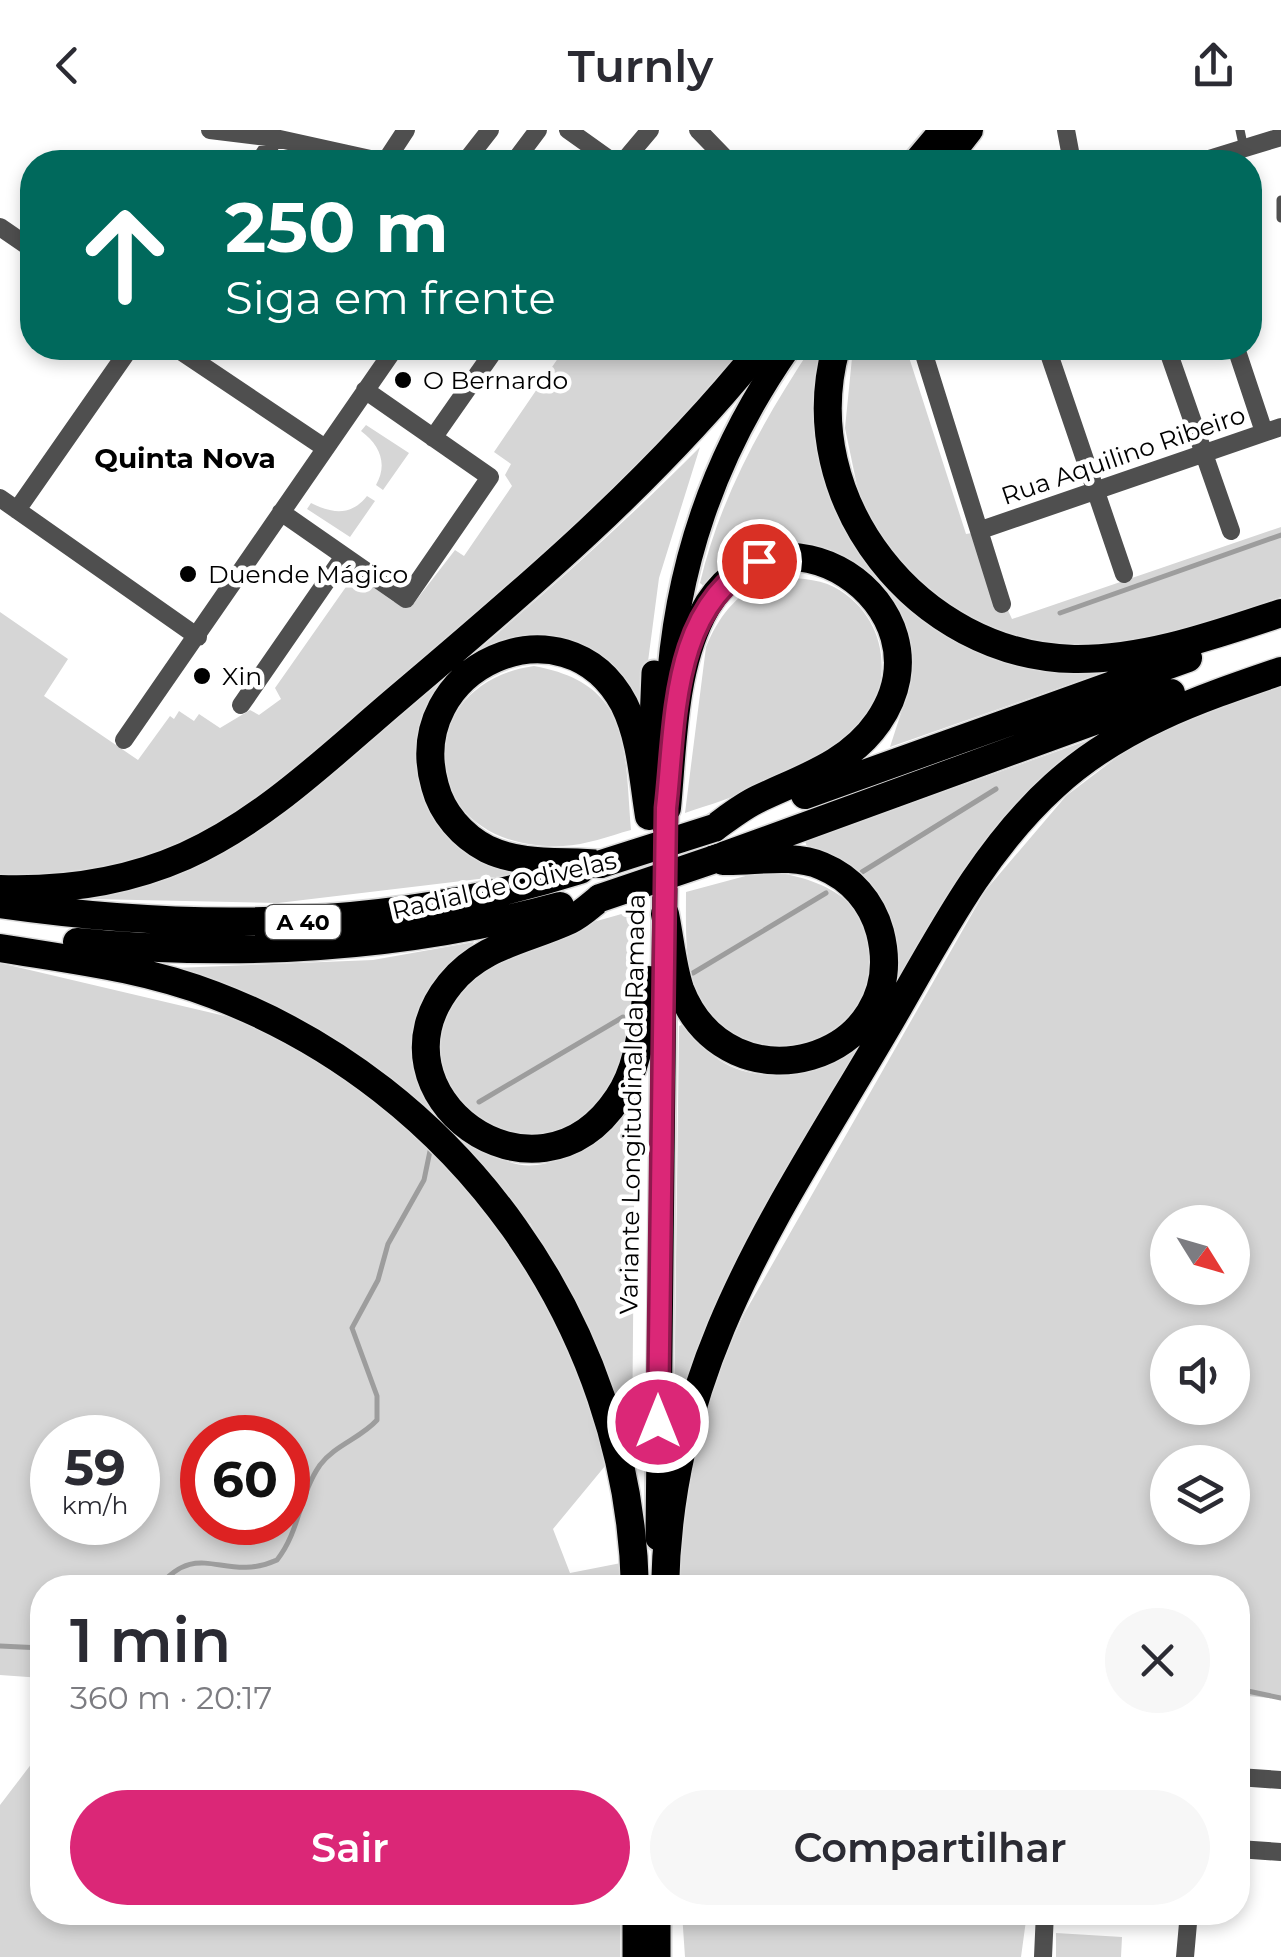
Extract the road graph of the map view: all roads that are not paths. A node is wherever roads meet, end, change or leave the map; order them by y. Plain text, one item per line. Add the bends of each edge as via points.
1 (210, 130) edge
2 (568, 130) edge
3 (698, 130) edge
4 (942, 130) edge
5 (968, 130) edge
6 (243, 132) edge
7 (1277, 135) edge
8 (276, 138) junction
9 (1242, 139) edge
10 (267, 150) edge
11 (330, 150) edge
12 (597, 150) edge
13 (717, 150) edge
14 (925, 150) edge
15 (952, 150) edge
16 (1281, 200) edge
17 (1281, 218) edge
18 (122, 360) edge
19 (194, 360) edge
20 (386, 360) edge
21 (488, 360) edge
22 (752, 360) edge
23 (763, 360) edge
24 (780, 360) edge
25 (833, 360) edge
26 (926, 360) edge
27 (1052, 360) edge
28 (1172, 360) edge
29 (1241, 360) edge
30 (365, 390) junction
31 (1272, 430) edge
32 (433, 438) junction
33 (325, 448) junction
34 (1202, 453) junction
35 (1096, 490) junction
36 (0, 498) edge
37 (17, 510) junction
38 (281, 512) junction
39 (981, 530) junction
40 (1231, 531) dead end
41 (344, 556) junction
42 (1124, 574) dead end
43 (1002, 604) dead end
44 (1281, 613) edge
45 (1281, 625) edge
46 (198, 637) junction
47 (1281, 654) edge
48 (1281, 670) edge
49 (241, 706) dead end
50 (124, 740) dead end
51 (658, 812) junction
52 (714, 828) junction
53 (712, 860) junction
54 (600, 864) junction
55 (0, 889) edge
56 (600, 898) junction
57 (0, 904) edge
58 (665, 914) junction
59 (0, 933) edge
60 (0, 948) edge
61 (649, 980) junction
62 (634, 1575) edge
63 (643, 1575) edge
64 (657, 1575) edge
65 (666, 1575) edge
66 (1250, 1778) edge
67 (1281, 1780) edge
68 (1250, 1851) edge
69 (1281, 1852) edge
70 (635, 1925) edge
71 (658, 1925) edge
72 (1044, 1925) edge
73 (1187, 1925) edge
74 (635, 1957) edge
75 (658, 1957) edge
76 (1042, 1957) edge
77 (1185, 1957) edge

1 - 6 street
2 - 12 street
3 - 13 street
4 - 14 main road
5 - 15 highway
6 - 8 street
7 - 9 street
8 - 10 street
8 - 11 street
16 - 17 lane
18 - 37 street
19 - 33 street
20 - 30 street
21 - 32 street
22 - 55 highway via 594,531 245,822 184,856 112,880
23 - 51 main road, Variante Longitudinal da Ramada via 713,444 671,560 655,659
24 - 51 main road, Variante Longitudinal da Ramada via 716,472 690,550 673,629
25 - 44 highway via 830,433 852,513 887,569 955,626 1017,651 1098,658 1160,650
26 - 39 street
27 - 35 street
28 - 34 street
29 - 31 street
30 - 32 street
30 - 33 street
31 - 34 street, Rua Aquilino Ribeiro
32 - 41 street via 490,477 406,598
33 - 38 street
34 - 35 street, Rua Aquilino Ribeiro
34 - 40 street
35 - 39 street, Rua Aquilino Ribeiro
35 - 42 street
36 - 37 street
37 - 46 street
38 - 41 street
38 - 46 street
39 - 43 street
41 - 49 street
45 - 52 highway, Radial de Odivelas / A 40
46 - 50 street
47 - 53 highway, Radial de Odivelas / A 40
48 - 65 highway via 1159,716 1098,750 1020,820 961,901 778,1212 722,1321 676,1462
51 - 52 highway via 682,682 710,602 759,561 801,557 840,568 872,594 890,626 896,664 888,704 868,735 835,763 754,800
51 - 54 highway via 632,725 600,674 568,655 536,649 499,656 462,679 438,712 430,744 437,795 453,821 504,856
51 - 58 main road, Variante Longitudinal da Ramada
51 - 61 main road, Variante Longitudinal da Ramada
52 - 54 highway, Radial de Odivelas / A 40, bridge
53 - 56 highway, Radial de Odivelas / A 40, bridge
53 - 58 highway via 806,860 861,894 878,924 884,958 878,993 863,1022 834,1047 800,1060 767,1062 737,1053 708,1032 686,1000
54 - 57 highway, Radial de Odivelas / A 40 via 443,905 305,922 157,920
56 - 59 highway, Radial de Odivelas / A 40 via 430,935 316,948 164,949
56 - 61 highway via 572,920 486,953 447,987 427,1050 439,1096 470,1130 501,1146 533,1150 583,1133 626,1083
58 - 64 main road, Variante Longitudinal da Ramada
60 - 62 highway via 114,966 244,1007 361,1073 458,1156 522,1236 581,1343 622,1470
61 - 63 main road, Variante Longitudinal da Ramada
66 - 67 street
68 - 69 street
70 - 74 main road
71 - 75 main road
72 - 76 street
73 - 77 street

